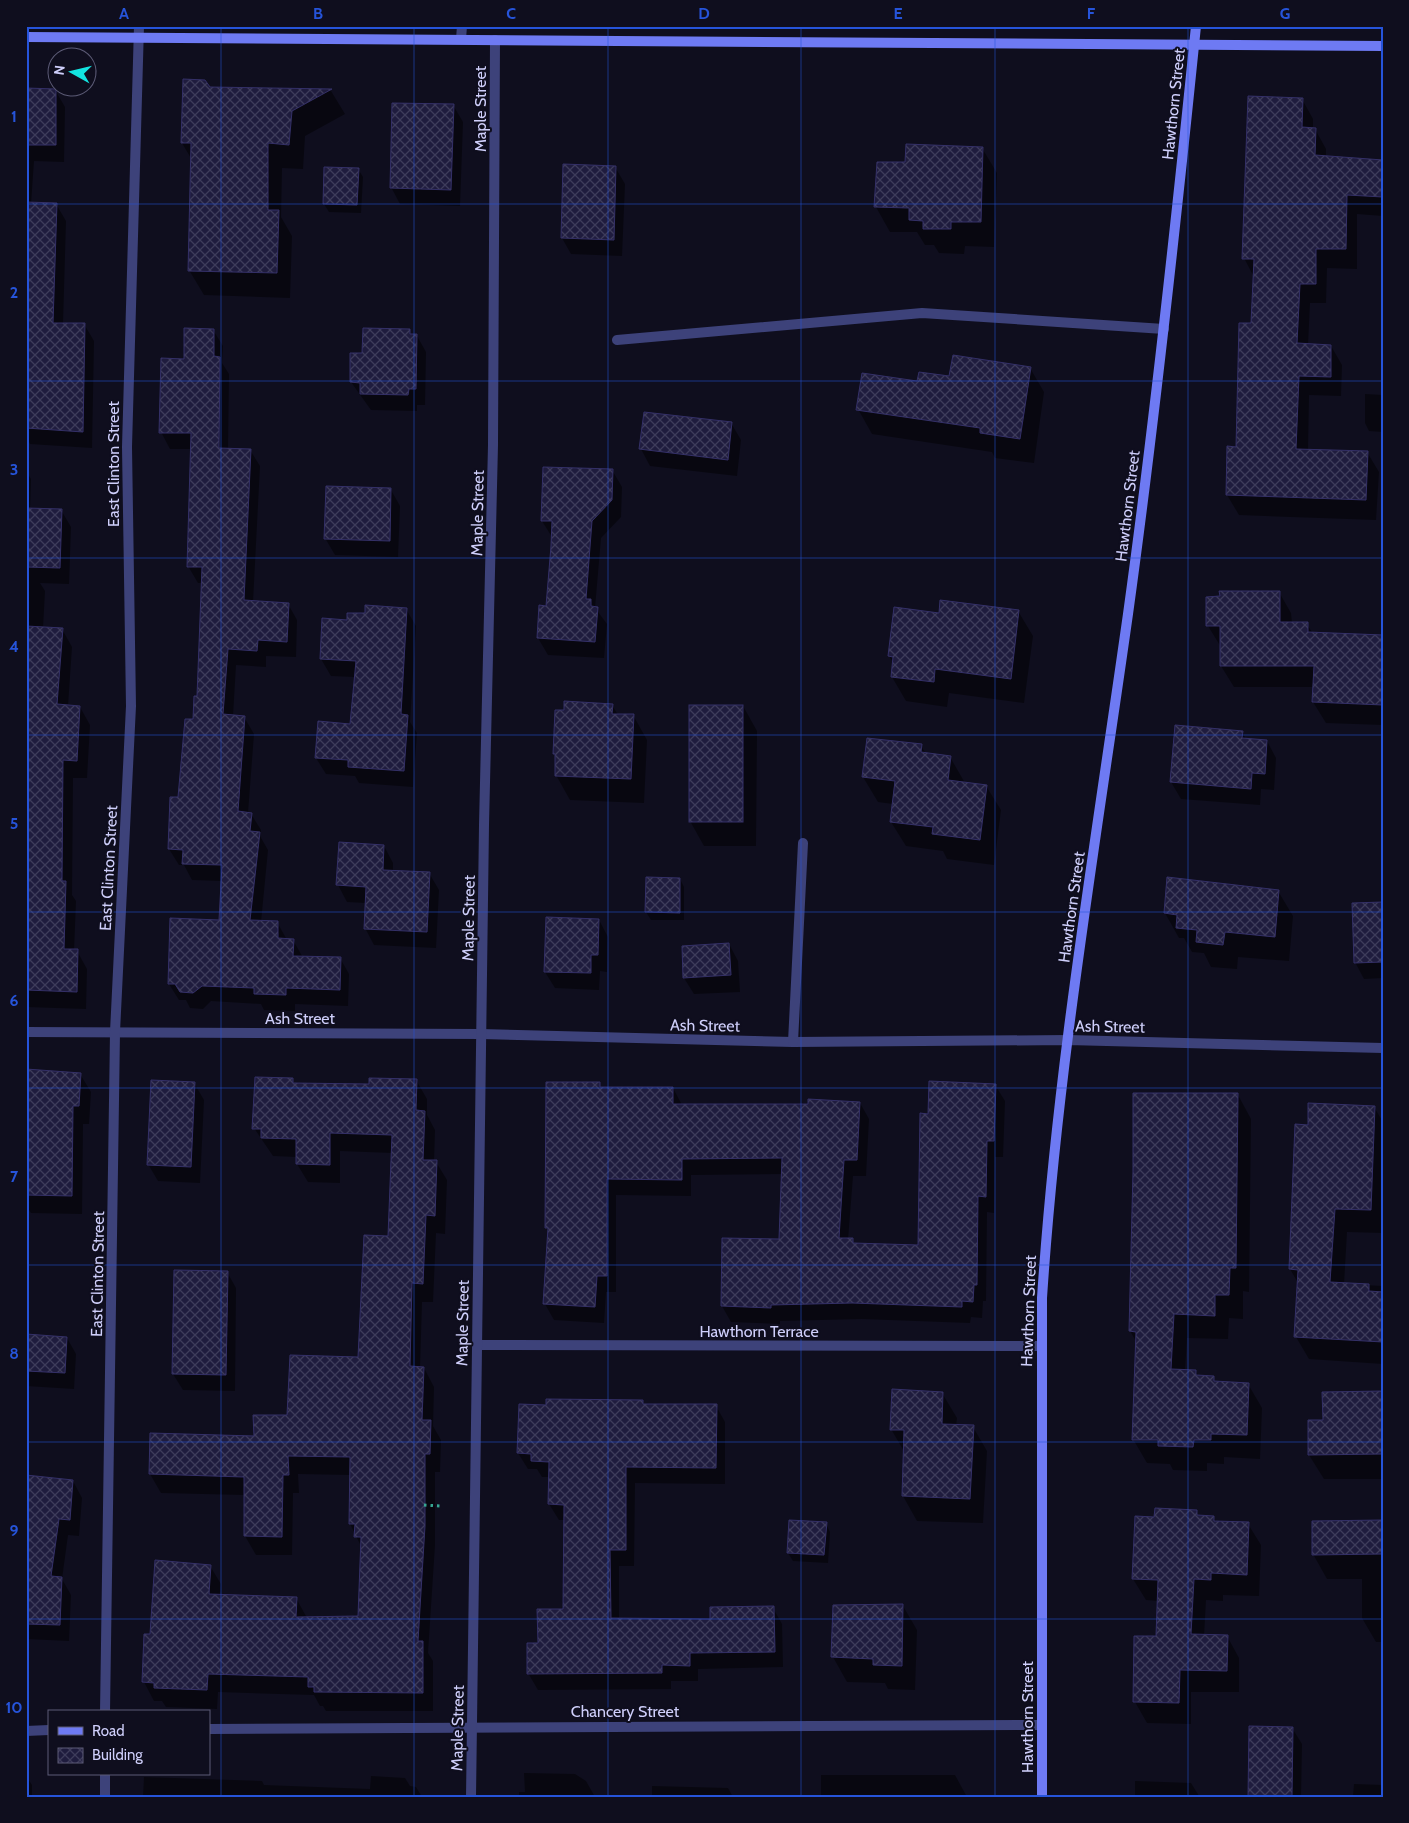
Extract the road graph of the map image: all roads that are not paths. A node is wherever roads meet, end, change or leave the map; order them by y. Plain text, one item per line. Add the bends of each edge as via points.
1 (139, 26) edge
2 (462, 26) edge
3 (1196, 26) edge
4 (26, 37) edge
5 (139, 38) junction
6 (461, 39) junction
7 (495, 40) junction
8 (1194, 45) junction
9 (1383, 46) edge
10 (1164, 329) junction
11 (617, 340) dead end
12 (803, 843) dead end
13 (26, 1032) edge
14 (115, 1032) junction
15 (481, 1034) junction
16 (1068, 1040) junction
17 (794, 1042) junction
18 (1383, 1048) edge
19 (477, 1345) junction
20 (1042, 1346) junction
21 (105, 1710) edge
22 (1042, 1724) junction
23 (472, 1726) junction
24 (210, 1729) edge
25 (48, 1730) edge
26 (26, 1731) edge
27 (105, 1776) edge
28 (105, 1797) edge
29 (471, 1797) edge
30 (1042, 1797) edge

1 - 5 street, East Clinton Street
2 - 6 street
3 - 8 main road, Hawthorn Street
4 - 5 main road
5 - 6 main road
5 - 14 street, East Clinton Street via 127,447 131,706
6 - 7 main road
7 - 8 main road
7 - 15 street, Maple Street via 493,445
8 - 9 main road
8 - 10 main road, Hawthorn Street
10 - 11 street via 922,313
10 - 16 main road, Hawthorn Street
12 - 17 street
13 - 14 street, Ash Street
14 - 15 street, Ash Street
14 - 21 street, East Clinton Street
15 - 17 street, Ash Street
15 - 19 street, Maple Street
16 - 17 street, Ash Street
16 - 18 street, Ash Street
16 - 20 main road, Hawthorn Street via 1046,1240
19 - 20 street, Hawthorn Terrace
19 - 23 street, Maple Street
20 - 22 main road, Hawthorn Street
22 - 23 street, Chancery Street
22 - 30 main road, Hawthorn Street
23 - 24 street, Chancery Street
23 - 29 street, Maple Street
25 - 26 street
27 - 28 street

